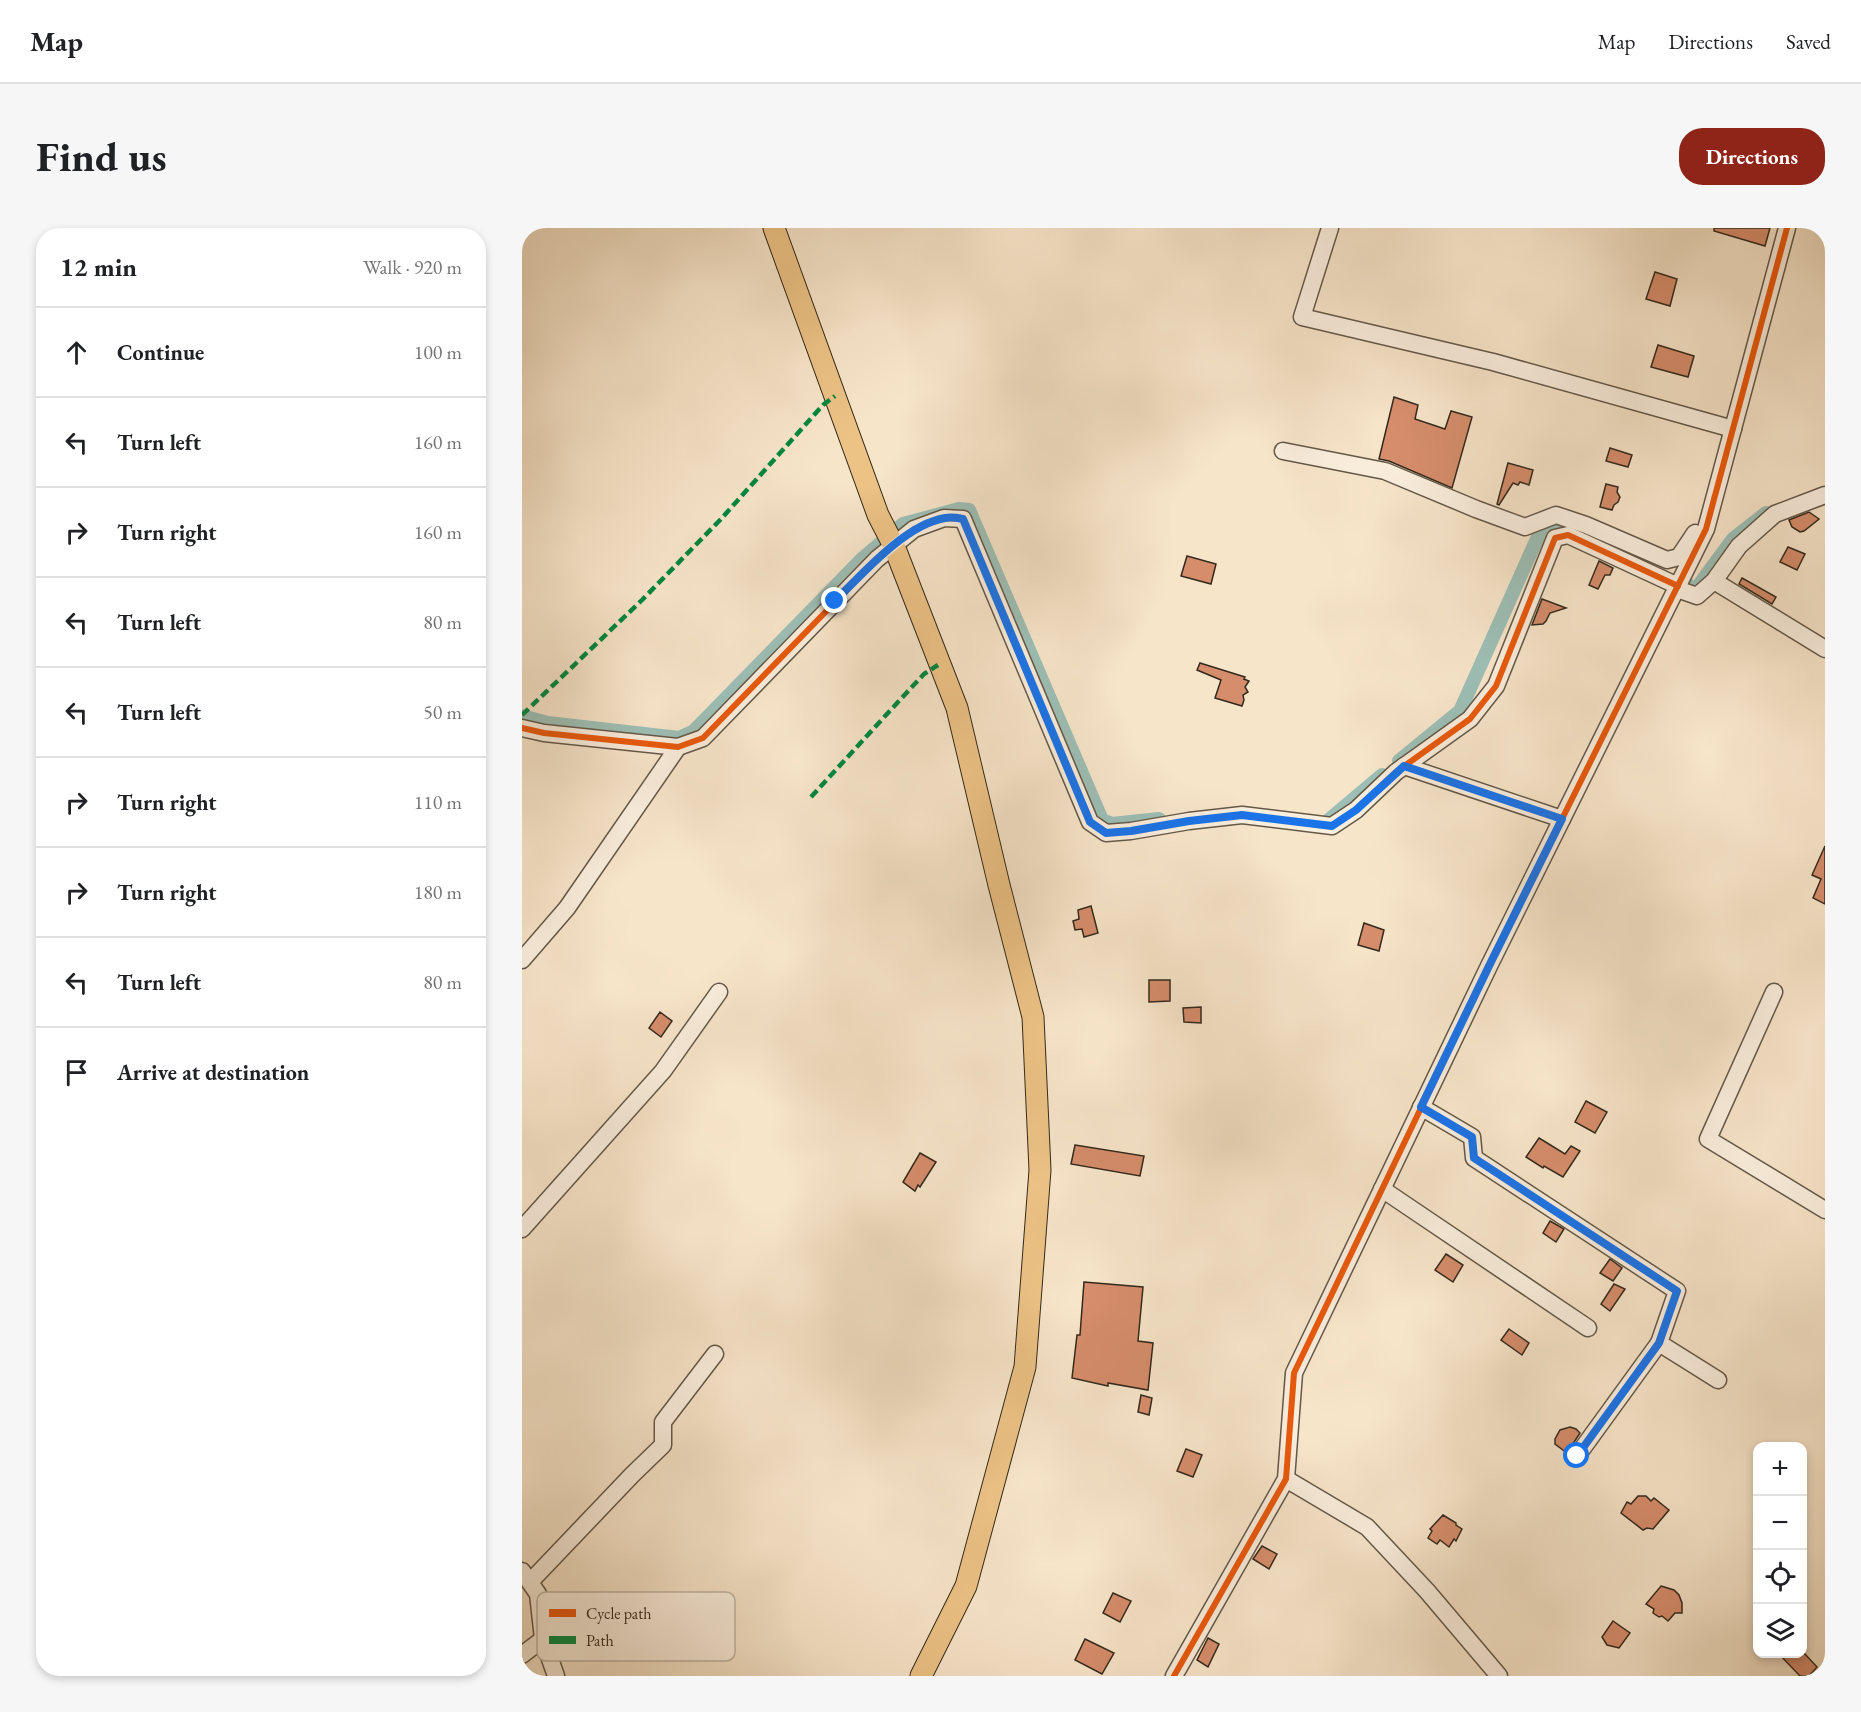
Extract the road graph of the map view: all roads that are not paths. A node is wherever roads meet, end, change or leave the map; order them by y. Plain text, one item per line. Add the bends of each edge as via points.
1 (774, 228) edge
2 (1330, 228) edge
3 (1787, 228) edge
4 (1733, 429) junction
5 (1283, 451) dead end
6 (1825, 495) edge
7 (1709, 520) junction
8 (894, 546) junction
9 (1714, 581) junction
10 (1678, 588) junction
11 (1825, 649) edge
12 (522, 728) edge
13 (678, 747) junction
14 (1404, 766) junction
15 (1562, 819) junction
16 (522, 960) edge
17 (719, 992) dead end
18 (1774, 992) dead end
19 (1421, 1107) junction
20 (1382, 1190) junction
21 (1825, 1210) edge
22 (522, 1229) edge
23 (1588, 1329) dead end
24 (1659, 1343) junction
25 (715, 1354) dead end
26 (1718, 1380) dead end
27 (1577, 1456) dead end
28 (1286, 1479) junction
29 (526, 1577) edge
30 (537, 1593) edge
31 (537, 1643) edge
32 (522, 1654) edge
33 (551, 1661) edge
34 (556, 1676) edge
35 (921, 1676) edge
36 (1174, 1676) edge
37 (1499, 1676) edge

1 - 8 main road via 878,515
2 - 4 street via 1302,317 1493,362
3 - 4 street
4 - 7 street
5 - 7 street via 1385,471 1525,527 1556,515 1667,560 1679,557 1692,535
6 - 9 street via 1775,514 1738,546
7 - 10 street
8 - 13 street via 835,601 703,738
8 - 14 street via 914,530 944,518 963,519 1090,822 1106,833 1242,815 1332,826 1356,810
8 - 35 main road via 957,708 1033,1017 1040,1170 1025,1367 966,1586
9 - 10 street via 1697,596
9 - 11 street
10 - 14 street via 1568,536 1555,538 1496,686 1470,719
10 - 15 street
12 - 13 street
13 - 16 street via 567,908
14 - 15 street
15 - 19 street
17 - 22 street via 663,1071
18 - 21 street via 1708,1139
19 - 20 street
19 - 24 street via 1472,1137 1474,1158 1677,1291
20 - 23 street
20 - 28 street via 1294,1373
24 - 26 street
24 - 27 street
25 - 29 street via 663,1422 663,1445
28 - 36 street
28 - 37 street via 1367,1527
29 - 30 street
31 - 32 street
33 - 34 street

